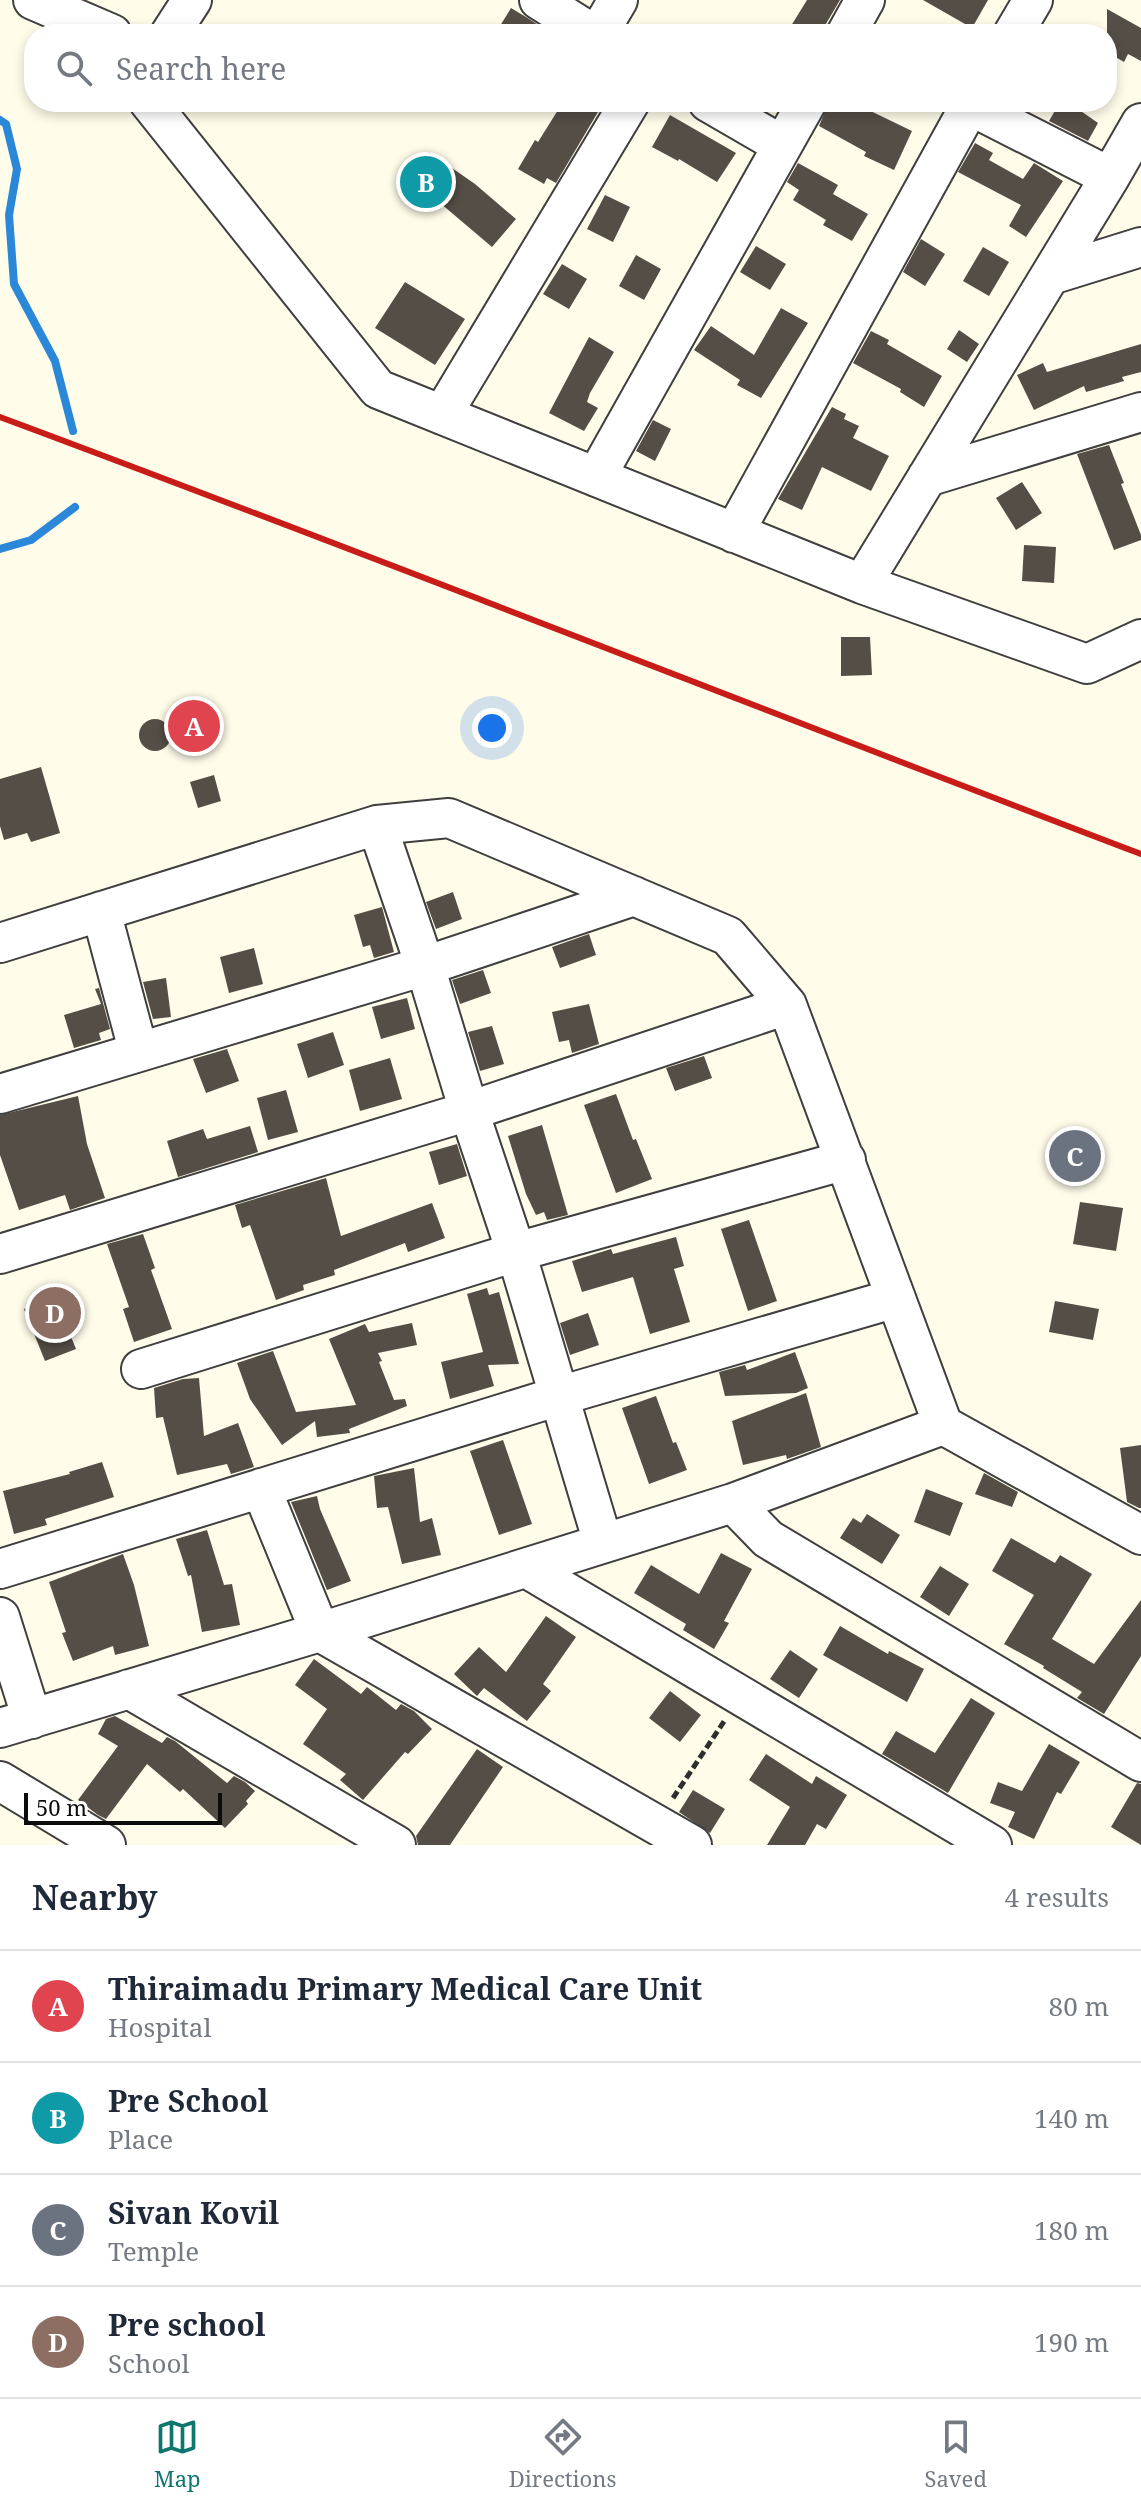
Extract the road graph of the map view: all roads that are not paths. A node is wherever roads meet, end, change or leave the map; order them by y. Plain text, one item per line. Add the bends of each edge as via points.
1 (33, 0) edge
2 (109, 0) edge
3 (192, 0) edge
4 (539, 0) edge
5 (618, 0) edge
6 (865, 0) edge
7 (1033, 0) edge
8 (89, 24) edge
9 (111, 24) edge
10 (176, 24) edge
11 (579, 24) edge
12 (602, 24) edge
13 (852, 24) edge
14 (1019, 24) edge
15 (157, 112) edge
16 (624, 112) edge
17 (725, 112) edge
18 (801, 112) edge
19 (963, 112) edge
20 (985, 112) edge
21 (1141, 123) edge
22 (782, 145) junction
23 (1110, 177) junction
24 (1141, 247) edge
25 (1051, 275) junction
26 (1141, 412) edge
27 (442, 415) junction
28 (596, 477) junction
29 (927, 477) junction
30 (734, 533) junction
31 (862, 584) junction
32 (1141, 639) edge
33 (377, 825) junction
34 (634, 896) junction
35 (101, 911) junction
36 (0, 943) edge
37 (425, 966) junction
38 (787, 1005) junction
39 (138, 1050) junction
40 (0, 1094) edge
41 (469, 1111) junction
42 (846, 1160) junction
43 (516, 1252) junction
44 (0, 1254) edge
45 (896, 1298) junction
46 (141, 1369) dead end
47 (559, 1396) junction
48 (943, 1425) junction
49 (261, 1488) junction
50 (733, 1503) junction
51 (1141, 1535) edge
52 (603, 1543) junction
53 (526, 1568) junction
54 (0, 1569) edge
55 (0, 1617) edge
56 (320, 1632) junction
57 (129, 1689) junction
58 (16, 1723) edge
59 (1141, 1762) edge
60 (0, 1781) edge
61 (974, 1840) edge
62 (106, 1845) edge
63 (396, 1845) edge
64 (692, 1845) edge

1 - 8 street
2 - 9 street
3 - 10 street
4 - 11 street
5 - 12 street
6 - 13 street
7 - 14 street
15 - 27 street via 378,389
16 - 27 street
17 - 22 street
18 - 22 street
19 - 30 street
20 - 23 street
21 - 23 street
22 - 28 street
23 - 25 street
24 - 25 street
25 - 29 street
26 - 29 street
27 - 28 street
28 - 30 street
29 - 31 street
30 - 31 street
31 - 32 street via 1087,664
33 - 34 street via 449,818
33 - 35 street
33 - 37 street
34 - 37 street
34 - 38 street via 728,936
35 - 36 street
35 - 39 street
37 - 39 street
37 - 41 street
38 - 41 street
38 - 42 street
39 - 40 street
41 - 43 street
41 - 44 street
42 - 43 street
42 - 45 street
43 - 46 street
43 - 47 street
45 - 47 street
45 - 48 street
47 - 49 street
47 - 52 street
48 - 50 street
48 - 51 street
49 - 54 street
49 - 56 street
50 - 52 street
50 - 59 street via 768,1539
52 - 53 street
53 - 56 street
53 - 61 street
55 - 58 street
56 - 57 street
56 - 64 street
57 - 58 street
57 - 63 street
60 - 62 street

